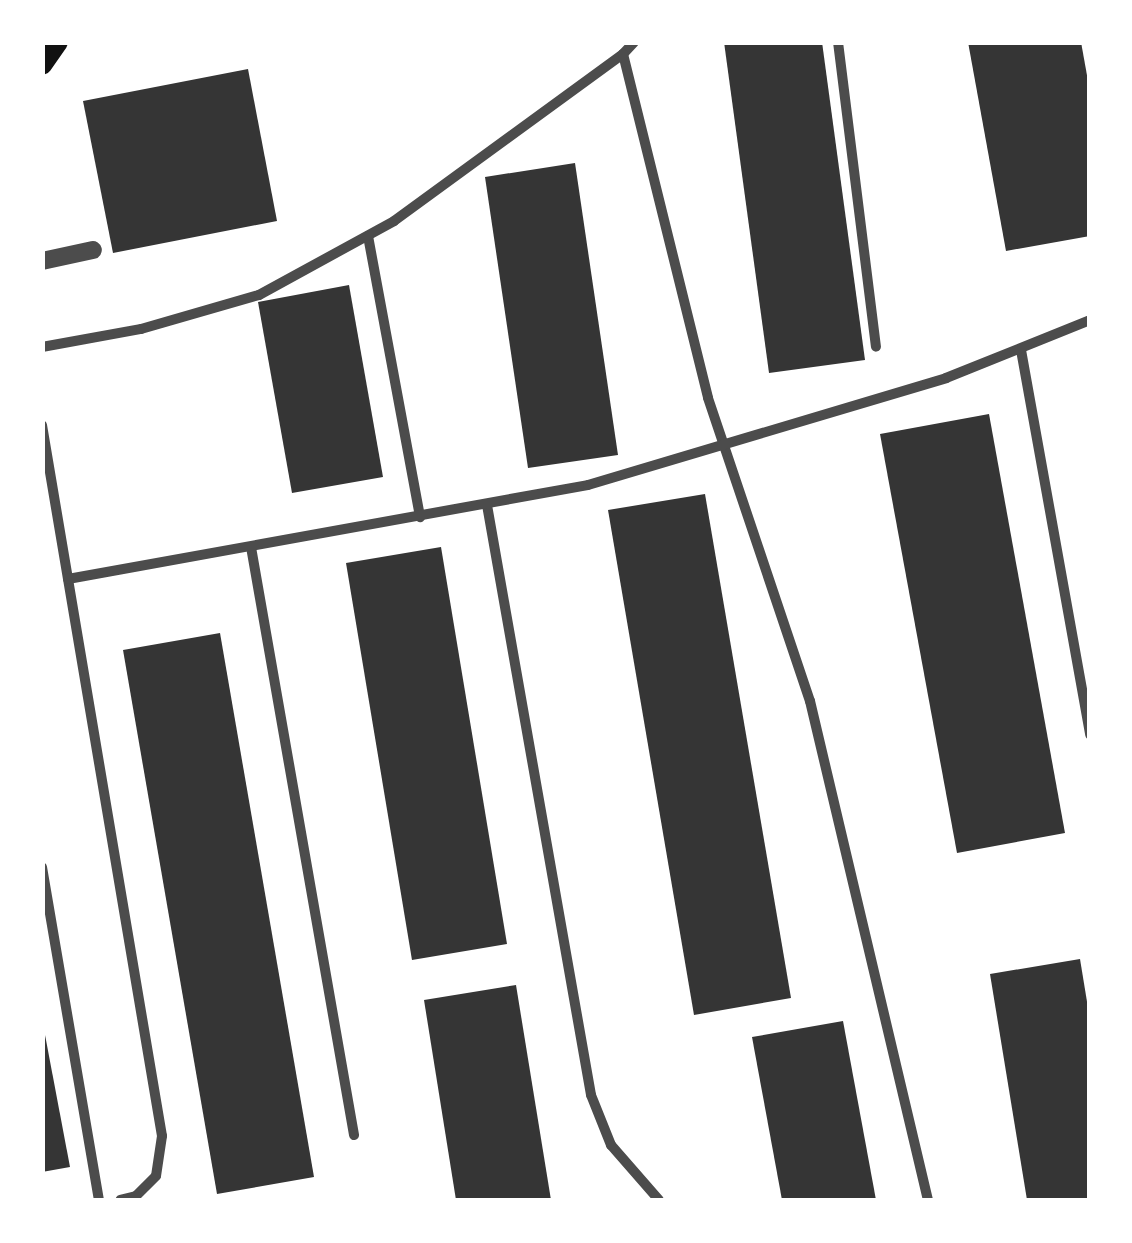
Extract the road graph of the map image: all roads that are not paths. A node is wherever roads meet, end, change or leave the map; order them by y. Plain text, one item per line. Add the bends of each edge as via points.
1 (58, 42) edge
2 (634, 42) edge
3 (838, 42) edge
4 (623, 54) junction
5 (42, 64) edge
6 (368, 236) junction
7 (93, 250) dead end
8 (42, 261) edge
9 (1090, 320) edge
10 (42, 347) edge
11 (876, 347) dead end
12 (1021, 350) junction
13 (42, 425) edge
14 (724, 442) junction
15 (487, 505) junction
16 (420, 517) junction
17 (251, 547) junction
18 (68, 579) junction
19 (1090, 736) edge
20 (42, 867) edge
21 (354, 1135) dead end
22 (99, 1200) edge
23 (120, 1200) edge
24 (660, 1200) edge
25 (928, 1200) edge

1 - 5 main road
2 - 4 street
3 - 11 street
4 - 6 street
4 - 14 street
6 - 10 street via 258,295 141,329
6 - 16 street
7 - 8 street
9 - 12 street
12 - 14 street
12 - 19 street
13 - 18 street
14 - 15 street via 588,485
14 - 25 street via 810,701
15 - 16 street
15 - 24 street via 591,1095 611,1144
16 - 17 street
17 - 18 street
17 - 21 street
18 - 23 street via 162,1136 156,1176 136,1196
20 - 22 street

